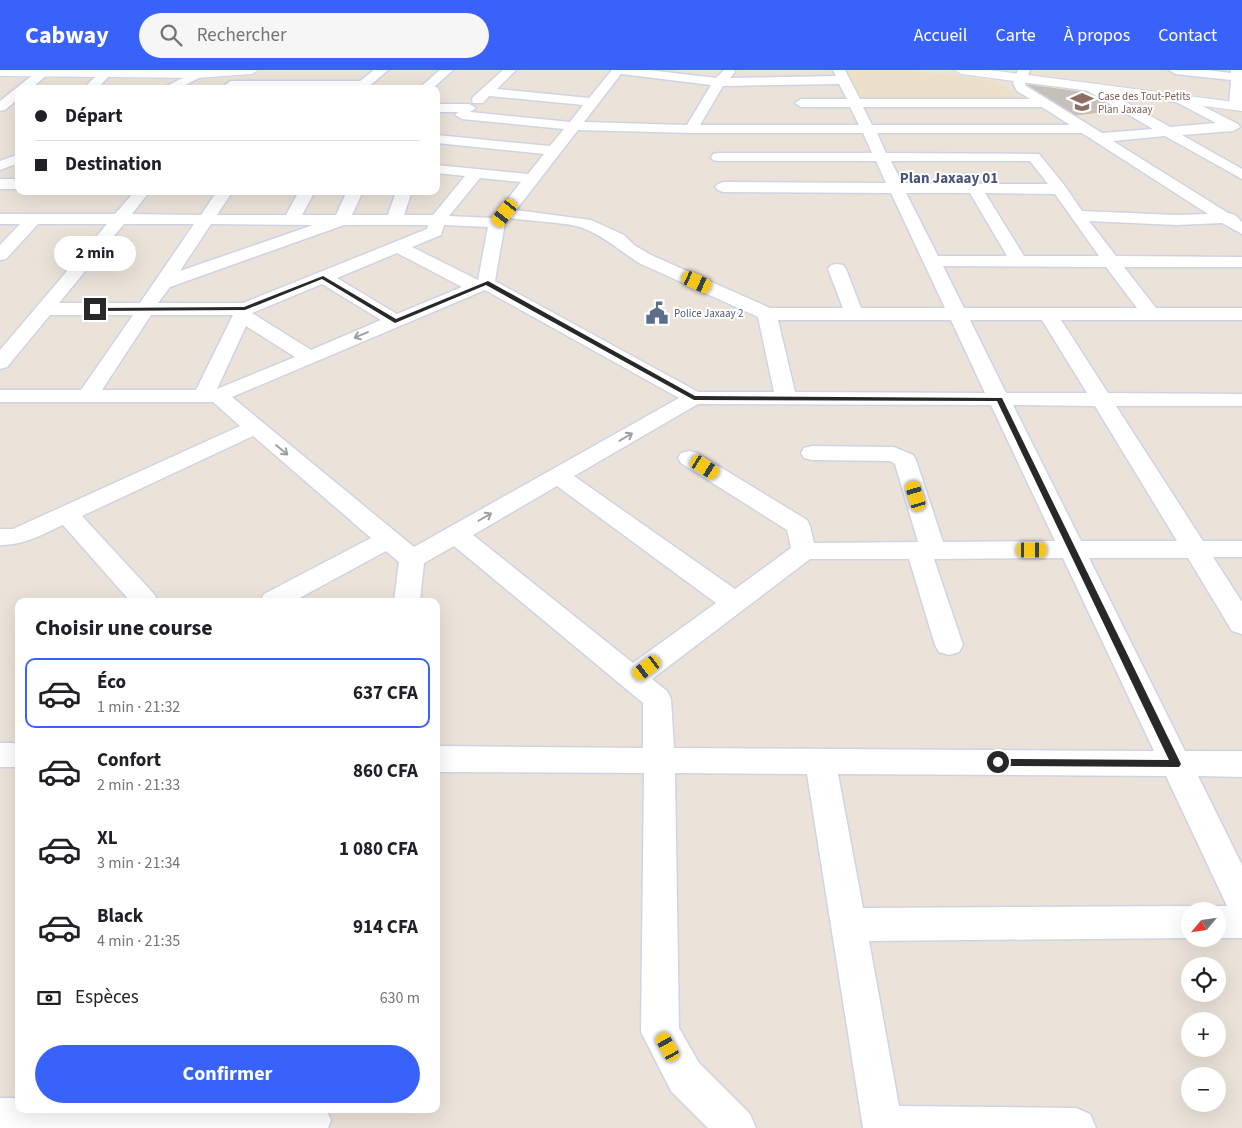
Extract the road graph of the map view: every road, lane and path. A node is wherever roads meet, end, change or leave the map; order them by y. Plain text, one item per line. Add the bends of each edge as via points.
1 (382, 70) edge
2 (447, 70) edge
3 (618, 70) edge
4 (732, 70) edge
5 (961, 70) edge
6 (1175, 70) edge
7 (246, 71) edge
8 (0, 72) edge
9 (44, 72) junction
10 (105, 72) edge
11 (132, 72) edge
12 (203, 72) edge
13 (506, 73) edge
14 (1022, 74) edge
15 (1237, 74) edge
16 (842, 75) edge
17 (521, 78) dead end
18 (719, 82) junction
19 (28, 85) edge
20 (92, 85) edge
21 (175, 85) edge
22 (232, 85) edge
23 (363, 85) edge
24 (429, 85) edge
25 (587, 85) dead end
26 (605, 86) junction
27 (1090, 87) junction
28 (486, 92) junction
29 (15, 95) edge
30 (1179, 98) junction
31 (593, 102) junction
32 (801, 103) dead end
33 (1043, 103) junction
34 (857, 104) junction
35 (1239, 106) edge
36 (0, 108) edge
37 (15, 108) edge
38 (440, 109) edge
39 (466, 112) junction
40 (574, 126) junction
41 (691, 129) junction
42 (869, 129) junction
43 (1083, 129) junction
44 (1236, 129) edge
45 (1168, 132) junction
46 (440, 134) edge
47 (440, 136) edge
48 (1098, 138) junction
49 (554, 151) junction
50 (718, 157) dead end
51 (883, 158) junction
52 (956, 158) junction
53 (15, 160) edge
54 (0, 166) edge
55 (440, 169) edge
56 (476, 173) junction
57 (1242, 174) edge
58 (532, 179) junction
59 (0, 184) edge
60 (15, 184) edge
61 (723, 187) dead end
62 (898, 188) junction
63 (975, 189) junction
64 (1060, 189) junction
65 (140, 195) edge
66 (222, 195) edge
67 (305, 195) edge
68 (353, 195) edge
69 (403, 195) edge
70 (1077, 216) junction
71 (1242, 217) edge
72 (501, 218) junction
73 (0, 219) edge
74 (1226, 219) junction
75 (33, 220) junction
76 (119, 220) junction
77 (206, 220) junction
78 (291, 220) junction
79 (342, 220) junction
80 (394, 220) junction
81 (437, 220) junction
82 (1242, 229) edge
83 (398, 247) junction
84 (0, 255) edge
85 (933, 262) junction
86 (1019, 262) junction
87 (1112, 262) junction
88 (1242, 262) edge
89 (837, 269) dead end
90 (323, 277) junction
91 (163, 283) junction
92 (481, 285) junction
93 (45, 309) junction
94 (146, 309) junction
95 (243, 312) junction
96 (767, 314) junction
97 (854, 314) junction
98 (958, 314) junction
99 (1048, 314) junction
100 (1151, 314) junction
101 (1242, 314) edge
102 (395, 321) junction
103 (309, 357) junction
104 (0, 363) edge
105 (0, 396) edge
106 (87, 396) junction
107 (210, 396) junction
108 (694, 398) junction
109 (786, 398) junction
110 (1000, 399) junction
111 (1102, 400) junction
112 (1242, 400) edge
113 (255, 426) junction
114 (812, 453) dead end
115 (689, 458) dead end
116 (558, 476) junction
117 (66, 513) junction
118 (456, 534) junction
119 (0, 537) edge
120 (388, 539) junction
121 (1072, 549) junction
122 (1195, 549) junction
123 (1242, 549) edge
124 (926, 550) junction
125 (804, 551) junction
126 (412, 559) junction
127 (142, 598) edge
128 (279, 598) edge
129 (407, 598) edge
130 (734, 602) junction
131 (1242, 624) edge
132 (949, 646) dead end
133 (632, 678) junction
134 (0, 755) edge
135 (15, 755) edge
136 (440, 758) edge
137 (659, 760) junction
138 (820, 761) junction
139 (1176, 764) junction
140 (1242, 764) edge
141 (1242, 900) edge
142 (1181, 922) edge
143 (1226, 922) edge
144 (1242, 922) edge
145 (848, 925) junction
146 (0, 1118) edge
147 (311, 1119) edge
148 (883, 1127) edge
149 (736, 1128) edge
150 (1076, 1128) edge

1 - 23 street
2 - 24 street
3 - 18 street
3 - 26 street
4 - 18 street
5 - 14 street
6 - 15 street
7 - 12 street
7 - 22 street
8 - 9 street
9 - 10 street
9 - 19 street
10 - 11 street
10 - 20 street
11 - 12 street
12 - 21 street
13 - 17 street
13 - 28 street
14 - 27 street
14 - 33 street via 1021,88
15 - 35 street
16 - 18 street
16 - 34 street
18 - 41 street
25 - 26 street
26 - 31 street
27 - 30 street
27 - 45 street
28 - 31 street
28 - 39 street
29 - 36 street
30 - 35 street
30 - 44 street
31 - 40 street
32 - 34 street
33 - 34 street
33 - 43 street
34 - 42 street
36 - 37 street
38 - 39 street
39 - 40 street
39 - 46 street
40 - 41 street
40 - 49 street
41 - 42 street
42 - 43 street
42 - 51 street
43 - 48 street
44 - 45 street
45 - 48 street
45 - 57 street
47 - 49 street
48 - 74 street
49 - 58 street
50 - 51 street
51 - 52 street
51 - 62 street
52 - 63 street
52 - 64 street via 1034,157
53 - 54 street
55 - 56 street
56 - 58 street
56 - 81 street
58 - 72 street
59 - 60 street
61 - 62 street
62 - 63 street
62 - 85 street
63 - 64 street
63 - 86 street
64 - 70 street
65 - 76 street
66 - 77 street
67 - 78 street
68 - 79 street
69 - 80 street
70 - 74 street
70 - 87 street
71 - 74 street
72 - 81 street
72 - 92 street
72 - 96 street via 585,223 618,239 645,259
73 - 75 street
74 - 82 street
75 - 76 street
75 - 84 street
76 - 77 street
76 - 93 street
77 - 78 street
77 - 91 street
78 - 79 street
79 - 80 street
79 - 91 street
80 - 81 street
81 - 83 street via 435,232
83 - 90 street
83 - 92 street
85 - 86 street
85 - 98 street
86 - 87 street
87 - 88 street
87 - 100 street
89 - 97 street
90 - 95 street
90 - 102 street
91 - 94 street
92 - 102 street
92 - 108 street
93 - 94 street
93 - 104 street
94 - 95 street
94 - 106 street
95 - 103 street
95 - 107 street
96 - 97 street
96 - 109 street
97 - 98 street
98 - 99 street
98 - 110 street
99 - 100 street
99 - 111 street
100 - 101 street
102 -> 103 street
103 - 107 street
105 - 106 street
106 - 107 street
107 - 113 street
108 - 109 street
116 -> 108 street
109 - 110 street
110 - 111 street
110 - 121 street
111 - 112 street
111 - 122 street
113 - 117 street
113 -> 120 street
114 - 124 street via 894,454 905,460
115 - 125 street via 798,526
118 -> 116 street
116 - 130 street
117 - 119 street via 16,537
117 - 127 street
118 - 126 street
118 - 133 street
120 - 126 street
120 - 128 street
121 - 122 street
121 - 124 street
121 - 139 street
122 - 123 street
122 - 131 street
124 - 125 street
124 - 132 street
125 - 130 street
126 - 129 street
130 - 133 street
133 - 137 street via 657,698
134 - 135 street
136 - 137 street
137 - 138 street
137 - 149 street via 660,1032 685,1077
138 - 139 street
138 - 145 street
139 - 140 street
139 - 141 street
142 - 145 street
143 - 144 street
145 - 148 street
146 - 147 street
148 - 150 street

